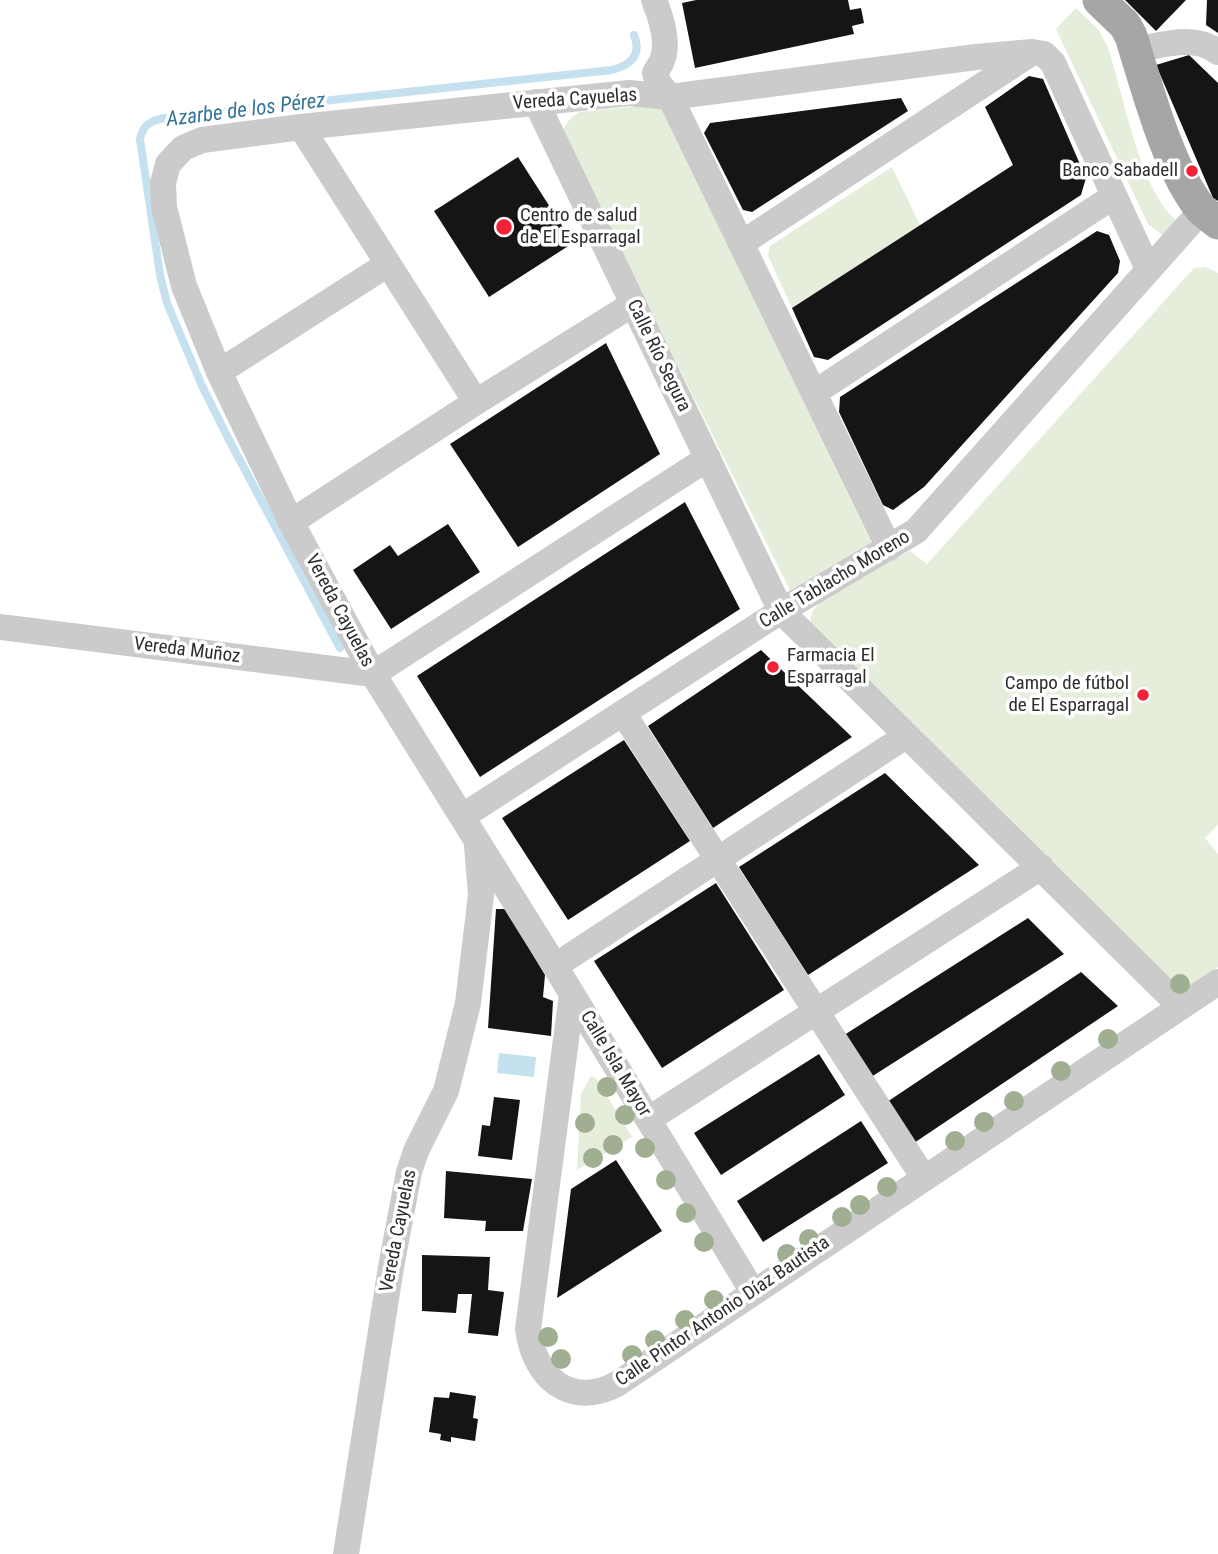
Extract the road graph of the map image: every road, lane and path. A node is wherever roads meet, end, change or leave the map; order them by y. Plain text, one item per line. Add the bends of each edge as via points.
1 (654, 0) edge
2 (1099, 0) edge
3 (1206, 46) edge
4 (1135, 50) junction
5 (1032, 52) junction
6 (1218, 74) edge
7 (670, 97) junction
8 (536, 102) junction
9 (301, 127) junction
10 (1114, 196) junction
11 (1210, 216) edge
12 (742, 243) junction
13 (388, 264) junction
14 (1149, 269) junction
15 (633, 304) junction
16 (219, 372) junction
17 (814, 393) junction
18 (476, 402) junction
19 (708, 458) junction
20 (292, 522) junction
21 (890, 548) junction
22 (781, 611) junction
23 (0, 627) edge
24 (373, 674) junction
25 (623, 713) junction
26 (906, 736) junction
27 (469, 827) junction
28 (719, 860) junction
29 (1041, 867) junction
30 (555, 966) junction
31 (1218, 982) edge
32 (572, 994) junction
33 (1181, 1007) junction
34 (816, 1012) junction
35 (649, 1119) junction
36 (924, 1178) junction
37 (753, 1292) junction
38 (346, 1554) edge

1 - 7 street via 664,47 655,73
2 - 4 main road via 1125,25
3 - 4 street
3 - 6 street
4 - 11 main road via 1169,150 1184,183
5 - 7 street, Vereda Cayuelas
5 - 10 street via 1044,54 1053,63
5 - 12 street
7 - 8 street, Vereda Cayuelas via 629,93
7 - 12 street
8 - 9 street, Vereda Cayuelas
8 - 15 street, Calle Río Segura
9 - 13 street
9 - 16 street, Vereda Cayuelas via 202,140 183,148 168,164 164,207 172,245
10 - 14 street
10 - 17 street
11 - 14 street, Calle Tablacho Moreno
12 - 17 street
13 - 16 street
13 - 18 street
14 - 21 street, Calle Tablacho Moreno via 916,531
15 - 18 street
15 - 19 street, Calle Río Segura
16 - 20 street, Vereda Cayuelas
17 - 21 street
18 - 20 street
19 - 22 street, Calle Río Segura
19 - 24 street
20 - 24 street, Vereda Cayuelas
21 - 22 street, Calle Tablacho Moreno
22 - 25 street, Calle Tablacho Moreno
22 - 26 street, Calle Río Segura
23 - 24 street, Vereda Muñoz
24 - 27 street, Vereda Cayuelas
25 - 27 street, Calle Tablacho Moreno
25 - 28 street
26 - 28 street
26 - 29 street, Calle Río Segura
27 - 30 street, Calle Isla Mayor
27 - 38 street, Vereda Cayuelas via 481,870 481,895 468,1003 446,1091 409,1172
28 - 30 street
28 - 34 street
29 - 33 street, Calle Río Segura
29 - 34 street
30 - 32 street, Calle Isla Mayor
31 - 33 street, Calle Pintor Antonio Díaz Bautista
32 - 35 street, Calle Isla Mayor
32 - 37 street, Calle Pintor Antonio Díaz Bautista via 528,1329 537,1360 546,1374 566,1389 588,1394 603,1391
33 - 36 street, Calle Pintor Antonio Díaz Bautista
34 - 35 street
34 - 36 street
35 - 37 street, Calle Isla Mayor
36 - 37 street, Calle Pintor Antonio Díaz Bautista

